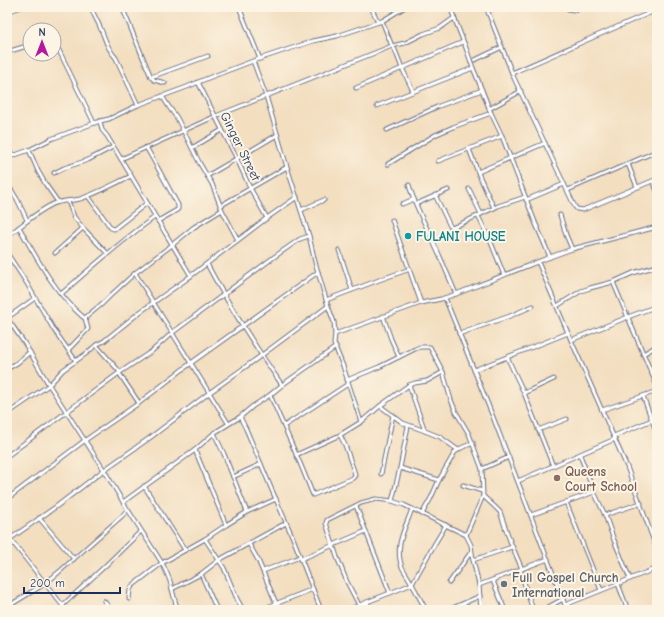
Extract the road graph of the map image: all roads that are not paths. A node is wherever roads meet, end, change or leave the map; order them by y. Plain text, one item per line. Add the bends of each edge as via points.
1 (21, 7) edge
2 (91, 7) edge
3 (123, 7) edge
4 (239, 7) edge
5 (371, 7) edge
6 (405, 7) edge
7 (450, 7) edge
8 (486, 7) edge
9 (568, 7) edge
10 (582, 7) edge
11 (657, 10) edge
12 (7, 12) edge
13 (454, 18) junction
14 (380, 22) junction
15 (463, 42) junction
16 (392, 46) junction
17 (22, 47) edge
18 (502, 47) junction
19 (7, 52) edge
20 (208, 56) dead end
21 (62, 57) edge
22 (260, 59) junction
23 (475, 60) dead end
24 (253, 61) junction
25 (402, 68) junction
26 (473, 68) junction
27 (512, 73) junction
28 (151, 77) junction
29 (198, 82) junction
30 (165, 83) dead end
31 (356, 88) dead end
32 (482, 90) junction
33 (413, 91) junction
34 (521, 91) junction
35 (162, 96) junction
36 (266, 96) junction
37 (138, 105) junction
38 (377, 106) dead end
39 (489, 109) junction
40 (491, 113) junction
41 (216, 116) junction
42 (100, 121) junction
43 (94, 123) junction
44 (184, 130) junction
45 (222, 130) junction
46 (387, 130) dead end
47 (277, 134) junction
48 (502, 136) junction
49 (545, 143) junction
50 (113, 147) junction
51 (146, 147) junction
52 (192, 148) junction
53 (470, 149) junction
54 (29, 150) junction
55 (657, 151) edge
56 (7, 153) edge
57 (15, 155) junction
58 (7, 158) edge
59 (510, 158) junction
60 (121, 159) junction
61 (237, 159) junction
62 (438, 161) dead end
63 (388, 164) dead end
64 (628, 164) junction
65 (287, 167) junction
66 (478, 172) junction
67 (54, 173) dead end
68 (131, 176) junction
69 (207, 176) junction
70 (657, 179) edge
71 (653, 181) junction
72 (7, 183) edge
73 (564, 184) junction
74 (409, 185) dead end
75 (637, 187) junction
76 (250, 188) junction
77 (469, 189) dead end
78 (448, 190) dead end
79 (568, 190) junction
80 (657, 190) edge
81 (88, 196) junction
82 (435, 196) junction
83 (297, 197) junction
84 (414, 199) junction
85 (526, 199) junction
86 (324, 200) dead end
87 (68, 201) junction
88 (58, 202) junction
89 (147, 203) junction
90 (402, 204) dead end
91 (416, 204) junction
92 (220, 206) junction
93 (494, 208) junction
94 (222, 210) junction
95 (301, 210) junction
96 (480, 215) junction
97 (560, 215) dead end
98 (155, 217) junction
99 (267, 218) junction
100 (27, 220) junction
101 (392, 220) dead end
102 (158, 221) junction
103 (19, 227) junction
104 (657, 227) edge
105 (83, 228) junction
106 (7, 236) edge
107 (309, 236) junction
108 (238, 240) junction
109 (172, 245) junction
110 (572, 249) junction
111 (339, 250) dead end
112 (7, 253) edge
113 (55, 253) dead end
114 (107, 253) junction
115 (550, 257) junction
116 (538, 262) junction
117 (207, 264) junction
118 (657, 266) edge
119 (410, 269) junction
120 (318, 272) junction
121 (135, 273) junction
122 (504, 275) junction
123 (191, 276) junction
124 (613, 282) junction
125 (352, 290) junction
126 (61, 294) junction
127 (456, 294) junction
128 (224, 295) junction
129 (35, 298) junction
130 (445, 298) junction
131 (326, 300) junction
132 (421, 302) junction
133 (152, 303) junction
134 (328, 306) junction
135 (533, 306) dead end
136 (557, 306) junction
137 (657, 306) edge
138 (383, 316) junction
139 (628, 317) junction
140 (86, 318) junction
141 (8, 320) edge
142 (243, 326) junction
143 (172, 333) junction
144 (568, 333) junction
145 (335, 334) junction
146 (459, 334) junction
147 (571, 340) junction
148 (96, 345) junction
149 (657, 346) edge
150 (336, 347) junction
151 (68, 350) junction
152 (30, 352) junction
153 (643, 354) junction
154 (262, 356) junction
155 (399, 357) junction
156 (507, 357) junction
157 (76, 361) junction
158 (191, 363) junction
159 (7, 369) edge
160 (474, 370) junction
161 (443, 372) junction
162 (120, 373) junction
163 (554, 379) dead end
164 (348, 382) junction
165 (49, 385) junction
166 (282, 385) junction
167 (409, 386) junction
168 (657, 386) edge
169 (657, 391) edge
170 (209, 393) junction
171 (524, 393) junction
172 (270, 395) junction
173 (643, 396) junction
174 (139, 403) junction
175 (380, 406) junction
176 (602, 410) junction
177 (66, 413) junction
178 (7, 414) edge
179 (393, 415) junction
180 (240, 417) junction
181 (567, 419) dead end
182 (652, 420) junction
183 (361, 422) junction
184 (228, 424) junction
185 (284, 426) junction
186 (408, 426) junction
187 (538, 430) junction
188 (425, 431) junction
189 (214, 433) junction
190 (657, 434) edge
191 (340, 435) junction
192 (614, 438) junction
193 (84, 441) junction
194 (473, 444) junction
195 (195, 450) junction
196 (458, 450) junction
197 (296, 455) junction
198 (580, 455) junction
199 (7, 456) edge
200 (509, 457) junction
201 (262, 464) junction
202 (553, 466) junction
203 (400, 468) junction
204 (482, 469) junction
205 (104, 470) junction
206 (382, 474) dead end
207 (233, 477) junction
208 (439, 480) junction
209 (518, 481) junction
210 (463, 485) dead end
211 (144, 486) junction
212 (482, 491) junction
213 (594, 492) junction
214 (483, 496) junction
215 (276, 499) junction
216 (7, 500) edge
217 (392, 501) junction
218 (122, 502) junction
219 (566, 502) junction
220 (640, 503) junction
221 (356, 506) junction
222 (412, 509) junction
223 (127, 510) junction
224 (247, 512) junction
225 (422, 514) junction
226 (531, 515) junction
227 (605, 515) junction
228 (39, 518) junction
229 (286, 523) junction
230 (226, 525) junction
231 (446, 525) junction
232 (141, 531) junction
233 (366, 531) junction
234 (7, 534) edge
235 (466, 535) junction
236 (205, 539) junction
237 (8, 540) edge
238 (656, 543) edge
239 (249, 544) junction
240 (333, 545) junction
241 (512, 547) junction
242 (185, 550) junction
243 (657, 550) edge
244 (471, 552) junction
245 (300, 558) junction
246 (74, 559) junction
247 (548, 559) junction
248 (220, 560) junction
249 (472, 560) junction
250 (162, 563) junction
251 (657, 568) edge
252 (521, 570) junction
253 (263, 571) junction
254 (201, 574) junction
255 (630, 579) junction
256 (493, 580) junction
257 (46, 583) junction
258 (448, 583) dead end
259 (412, 584) junction
260 (618, 584) junction
261 (479, 586) junction
262 (172, 589) junction
263 (313, 589) junction
264 (601, 590) junction
265 (390, 593) junction
266 (480, 596) junction
267 (129, 599) dead end
268 (563, 599) junction
269 (104, 601) dead end
270 (367, 602) junction
271 (276, 603) junction
272 (358, 605) junction
273 (565, 605) junction
274 (7, 607) edge
275 (65, 608) edge
276 (111, 610) edge
277 (178, 610) edge
278 (217, 610) edge
279 (243, 610) edge
280 (260, 610) edge
281 (322, 610) edge
282 (348, 610) edge
283 (370, 610) edge
284 (426, 610) edge
285 (448, 610) edge
286 (481, 610) edge
287 (505, 610) edge
288 (533, 610) edge
289 (543, 610) edge
290 (567, 610) edge
291 (628, 610) edge

1 - 12 street
2 - 37 street via 107,47 116,58
3 - 28 street
4 - 22 street
5 - 14 street
6 - 14 street
7 - 13 street
8 - 18 street
9 - 10 street via 574,10
11 - 27 street
13 - 15 street
13 - 16 street via 440,28
14 - 16 street
14 - 22 street via 338,36 308,42
15 - 25 street
15 - 26 street
16 - 25 street
16 - 36 street
17 - 19 street
18 - 23 street
18 - 27 street
20 - 28 street
21 - 43 street
22 - 24 street
24 - 29 street
24 - 36 street
25 - 31 street
25 - 33 street
26 - 32 street
26 - 33 street
27 - 34 street
28 - 30 street
29 - 35 street
29 - 41 street, Ginger Street
32 - 39 street
32 - 46 street
33 - 38 street
34 - 39 street
34 - 49 street
35 - 37 street
35 - 44 street
36 - 41 street
36 - 47 street
37 - 42 street
39 - 40 street
40 - 48 street
40 - 63 street via 435,135
41 - 44 street
41 - 45 street, Ginger Street
42 - 43 street
42 - 50 street via 102,130
43 - 54 street
44 - 51 street
44 - 52 street
45 - 52 street
45 - 61 street, Ginger Street
47 - 61 street
47 - 65 street
48 - 53 street
48 - 59 street
49 - 59 street
49 - 73 street
50 - 60 street
50 - 67 street
51 - 60 street
51 - 102 street via 178,205 177,210
52 - 69 street
53 - 62 street
53 - 66 street
54 - 57 street
54 - 88 street via 38,171
55 - 64 street
56 - 57 street
57 - 58 street
59 - 66 street
59 - 85 street
60 - 68 street
61 - 69 street
61 - 76 street, Ginger Street
64 - 75 street
64 - 79 street
65 - 76 street
65 - 83 street
66 - 93 street
68 - 81 street
68 - 89 street
69 - 92 street
70 - 71 street
71 - 75 street
71 - 80 street
72 - 100 street
73 - 79 street
73 - 85 street
74 - 84 street
75 - 79 street via 583,210 575,207
76 - 92 street
76 - 99 street, Ginger Street
77 - 96 street
78 - 82 street
81 - 87 street
81 - 89 street via 114,229
82 - 91 street
82 - 96 street via 451,228
83 - 95 street
83 - 99 street
84 - 90 street
84 - 91 street
85 - 93 street
85 - 115 street
86 - 95 street
87 - 88 street
87 - 105 street via 74,217
88 - 100 street
89 - 98 street
91 - 127 street
92 - 94 street
93 - 96 street
94 - 108 street
94 - 109 street via 194,227
95 - 107 street
96 - 122 street
97 - 110 street
98 - 102 street
98 - 114 street
99 - 108 street
100 - 103 street
101 - 119 street
102 - 109 street
103 - 106 street
103 - 126 street
104 - 110 street
105 - 113 street
105 - 114 street
107 - 120 street
107 - 128 street via 300,239
108 - 117 street
109 - 121 street
109 - 123 street
110 - 115 street
111 - 125 street
112 - 129 street
114 - 126 street
115 - 116 street
116 - 122 street
116 - 136 street
117 - 123 street
117 - 128 street
118 - 124 street
119 - 125 street
119 - 132 street
120 - 131 street
120 - 142 street
121 - 133 street
121 - 140 street
122 - 127 street
123 - 133 street
124 - 136 street via 581,291
124 - 139 street
125 - 131 street
126 - 140 street
127 - 130 street
128 - 142 street
128 - 143 street
129 - 141 street
129 - 151 street
130 - 132 street
130 - 146 street
131 - 134 street
132 - 138 street
133 - 143 street
133 - 148 street
134 - 145 street
134 - 154 street
135 - 146 street
136 - 144 street
137 - 139 street
138 - 145 street
138 - 155 street
139 - 147 street
139 - 153 street
140 - 151 street via 88,329
141 - 152 street
142 - 154 street
142 - 158 street
143 - 158 street
143 - 162 street via 152,351
144 - 147 street
144 - 156 street
145 - 150 street
146 - 160 street
147 - 176 street
148 - 157 street
148 - 162 street
149 - 153 street
150 - 164 street
150 - 166 street
151 - 157 street
152 - 159 street
152 - 165 street
153 - 168 street
154 - 166 street
154 - 170 street
155 - 161 street via 417,348 430,348
155 - 164 street
156 - 160 street
156 - 171 street
157 - 165 street
158 - 170 street
158 - 174 street
160 - 200 street
161 - 167 street via 427,381
161 - 194 street via 456,412
162 - 174 street
162 - 177 street
163 - 171 street
164 - 183 street
164 - 185 street
165 - 177 street
165 - 178 street
166 - 172 street
167 - 175 street
167 - 188 street
169 - 173 street
170 - 184 street
170 - 205 street
171 - 187 street
172 - 180 street
172 - 185 street
173 - 176 street
173 - 182 street
174 - 193 street
175 - 179 street
175 - 183 street
176 - 192 street
177 - 193 street
177 - 199 street
179 - 186 street
179 - 206 street
180 - 184 street
180 - 201 street
181 - 187 street
182 - 190 street
182 - 192 street
183 - 191 street
184 - 189 street
185 - 197 street
186 - 188 street
186 - 203 street
187 - 202 street
188 - 196 street via 440,437
189 - 195 street
189 - 207 street
191 - 197 street
191 - 197 street via 354,471 353,478 312,495
192 - 198 street
192 - 220 street via 628,467
193 - 205 street
193 - 216 street
194 - 196 street
194 - 204 street
195 - 211 street
195 - 230 street
196 - 208 street
198 - 202 street
198 - 213 street
200 - 204 street
200 - 209 street
201 - 207 street
201 - 215 street
202 - 209 street
203 - 208 street
203 - 217 street
204 - 212 street
205 - 218 street
205 - 228 street
207 - 224 street
208 - 225 street
209 - 226 street
210 - 212 street
211 - 218 street
211 - 242 street
212 - 214 street
213 - 219 street
213 - 227 street
214 - 235 street
214 - 241 street via 500,512
215 - 224 street
215 - 229 street
217 - 221 street via 369,500
217 - 222 street
218 - 223 street
219 - 226 street
219 - 264 street
220 - 227 street
220 - 238 street
221 - 233 street
221 - 240 street via 327,520 326,525
222 - 225 street
222 - 259 street via 400,540 399,553 403,568
223 - 232 street
223 - 246 street
224 - 230 street
225 - 231 street
226 - 247 street
227 - 255 street
228 - 237 street
228 - 246 street
229 - 239 street
229 - 245 street
230 - 236 street
231 - 235 street
231 - 259 street
232 - 250 street
232 - 275 street
233 - 240 street
233 - 265 street
234 - 237 street
235 - 244 street via 471,544
236 - 242 street
236 - 248 street
237 - 257 street
238 - 243 street
239 - 248 street
239 - 253 street
240 - 245 street
240 - 272 street
241 - 249 street
241 - 252 street
242 - 250 street
244 - 249 street
244 - 258 street
245 - 253 street
245 - 263 street
246 - 257 street
247 - 252 street
247 - 268 street
248 - 254 street
248 - 279 street
249 - 261 street
250 - 262 street
250 - 267 street via 132,586
251 - 255 street
252 - 256 street
252 - 288 street
253 - 271 street
254 - 262 street
254 - 278 street
255 - 260 street
256 - 261 street
256 - 287 street
257 - 274 street
257 - 275 street
259 - 265 street
259 - 284 street
260 - 264 street
260 - 291 street
261 - 266 street
262 - 277 street
263 - 271 street
263 - 281 street
264 - 273 street
265 - 270 street
266 - 285 street
266 - 286 street
268 - 273 street
268 - 289 street
269 - 276 street
270 - 272 street
270 - 283 street
271 - 280 street
272 - 282 street
273 - 290 street

